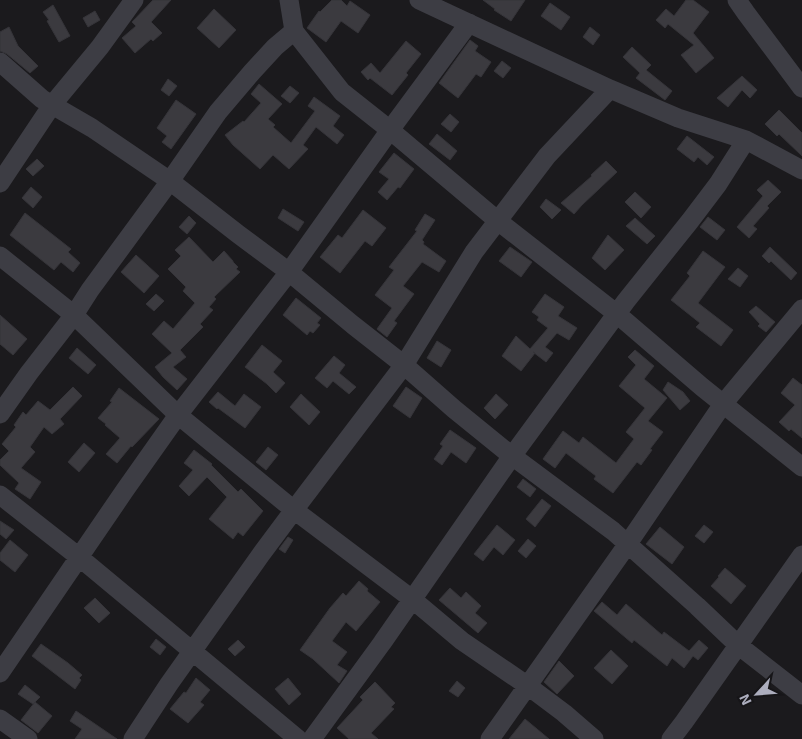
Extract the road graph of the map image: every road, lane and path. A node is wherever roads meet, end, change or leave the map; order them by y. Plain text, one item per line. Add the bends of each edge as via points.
1 (134, 0) edge
2 (289, 0) edge
3 (419, 0) edge
4 (737, 0) edge
5 (469, 23) junction
6 (294, 31) junction
7 (0, 62) edge
8 (802, 88) edge
9 (610, 89) junction
10 (52, 105) junction
11 (390, 130) junction
12 (746, 140) junction
13 (802, 170) edge
14 (170, 181) junction
15 (0, 184) edge
16 (498, 221) junction
17 (0, 256) edge
18 (289, 272) junction
19 (802, 309) edge
20 (617, 314) junction
21 (74, 315) junction
22 (404, 365) junction
23 (723, 404) junction
24 (0, 414) edge
25 (178, 415) junction
26 (512, 456) junction
27 (802, 467) edge
28 (0, 495) edge
29 (294, 510) junction
30 (627, 545) junction
31 (802, 556) edge
32 (79, 557) junction
33 (412, 599) junction
34 (738, 645) junction
35 (192, 652) junction
36 (0, 673) edge
37 (528, 686) junction
38 (802, 695) edge
39 (0, 719) edge
40 (28, 739) edge
41 (132, 739) edge
42 (298, 739) edge
43 (312, 739) edge
44 (490, 739) edge
45 (594, 739) edge
46 (671, 739) edge

1 - 10 street via 100,48
2 - 6 street
3 - 5 street
4 - 8 street
5 - 9 street
5 - 11 street
6 - 11 street via 342,92
6 - 14 street via 275,47 218,112
7 - 10 street
9 - 12 street via 678,118
9 - 16 street via 547,156
10 - 14 street
10 - 15 street
11 - 16 street
11 - 18 street
12 - 13 street
12 - 20 street via 718,184
14 - 18 street
14 - 21 street
16 - 20 street
16 - 22 street via 474,252
17 - 21 street
18 - 22 street
18 - 25 street
19 - 23 street
20 - 23 street
20 - 26 street
21 - 24 street
21 - 25 street
22 - 26 street
22 - 29 street
23 - 27 street
23 - 30 street
25 - 29 street
25 - 32 street
26 - 30 street via 613,531
26 - 33 street
28 - 32 street
29 - 33 street
29 - 35 street
30 - 34 street
30 - 37 street
31 - 34 street
32 - 35 street
32 - 36 street
33 - 37 street via 462,642
33 - 43 street
34 - 38 street
34 - 46 street
35 - 41 street
35 - 42 street
37 - 44 street
37 - 45 street
39 - 40 street

